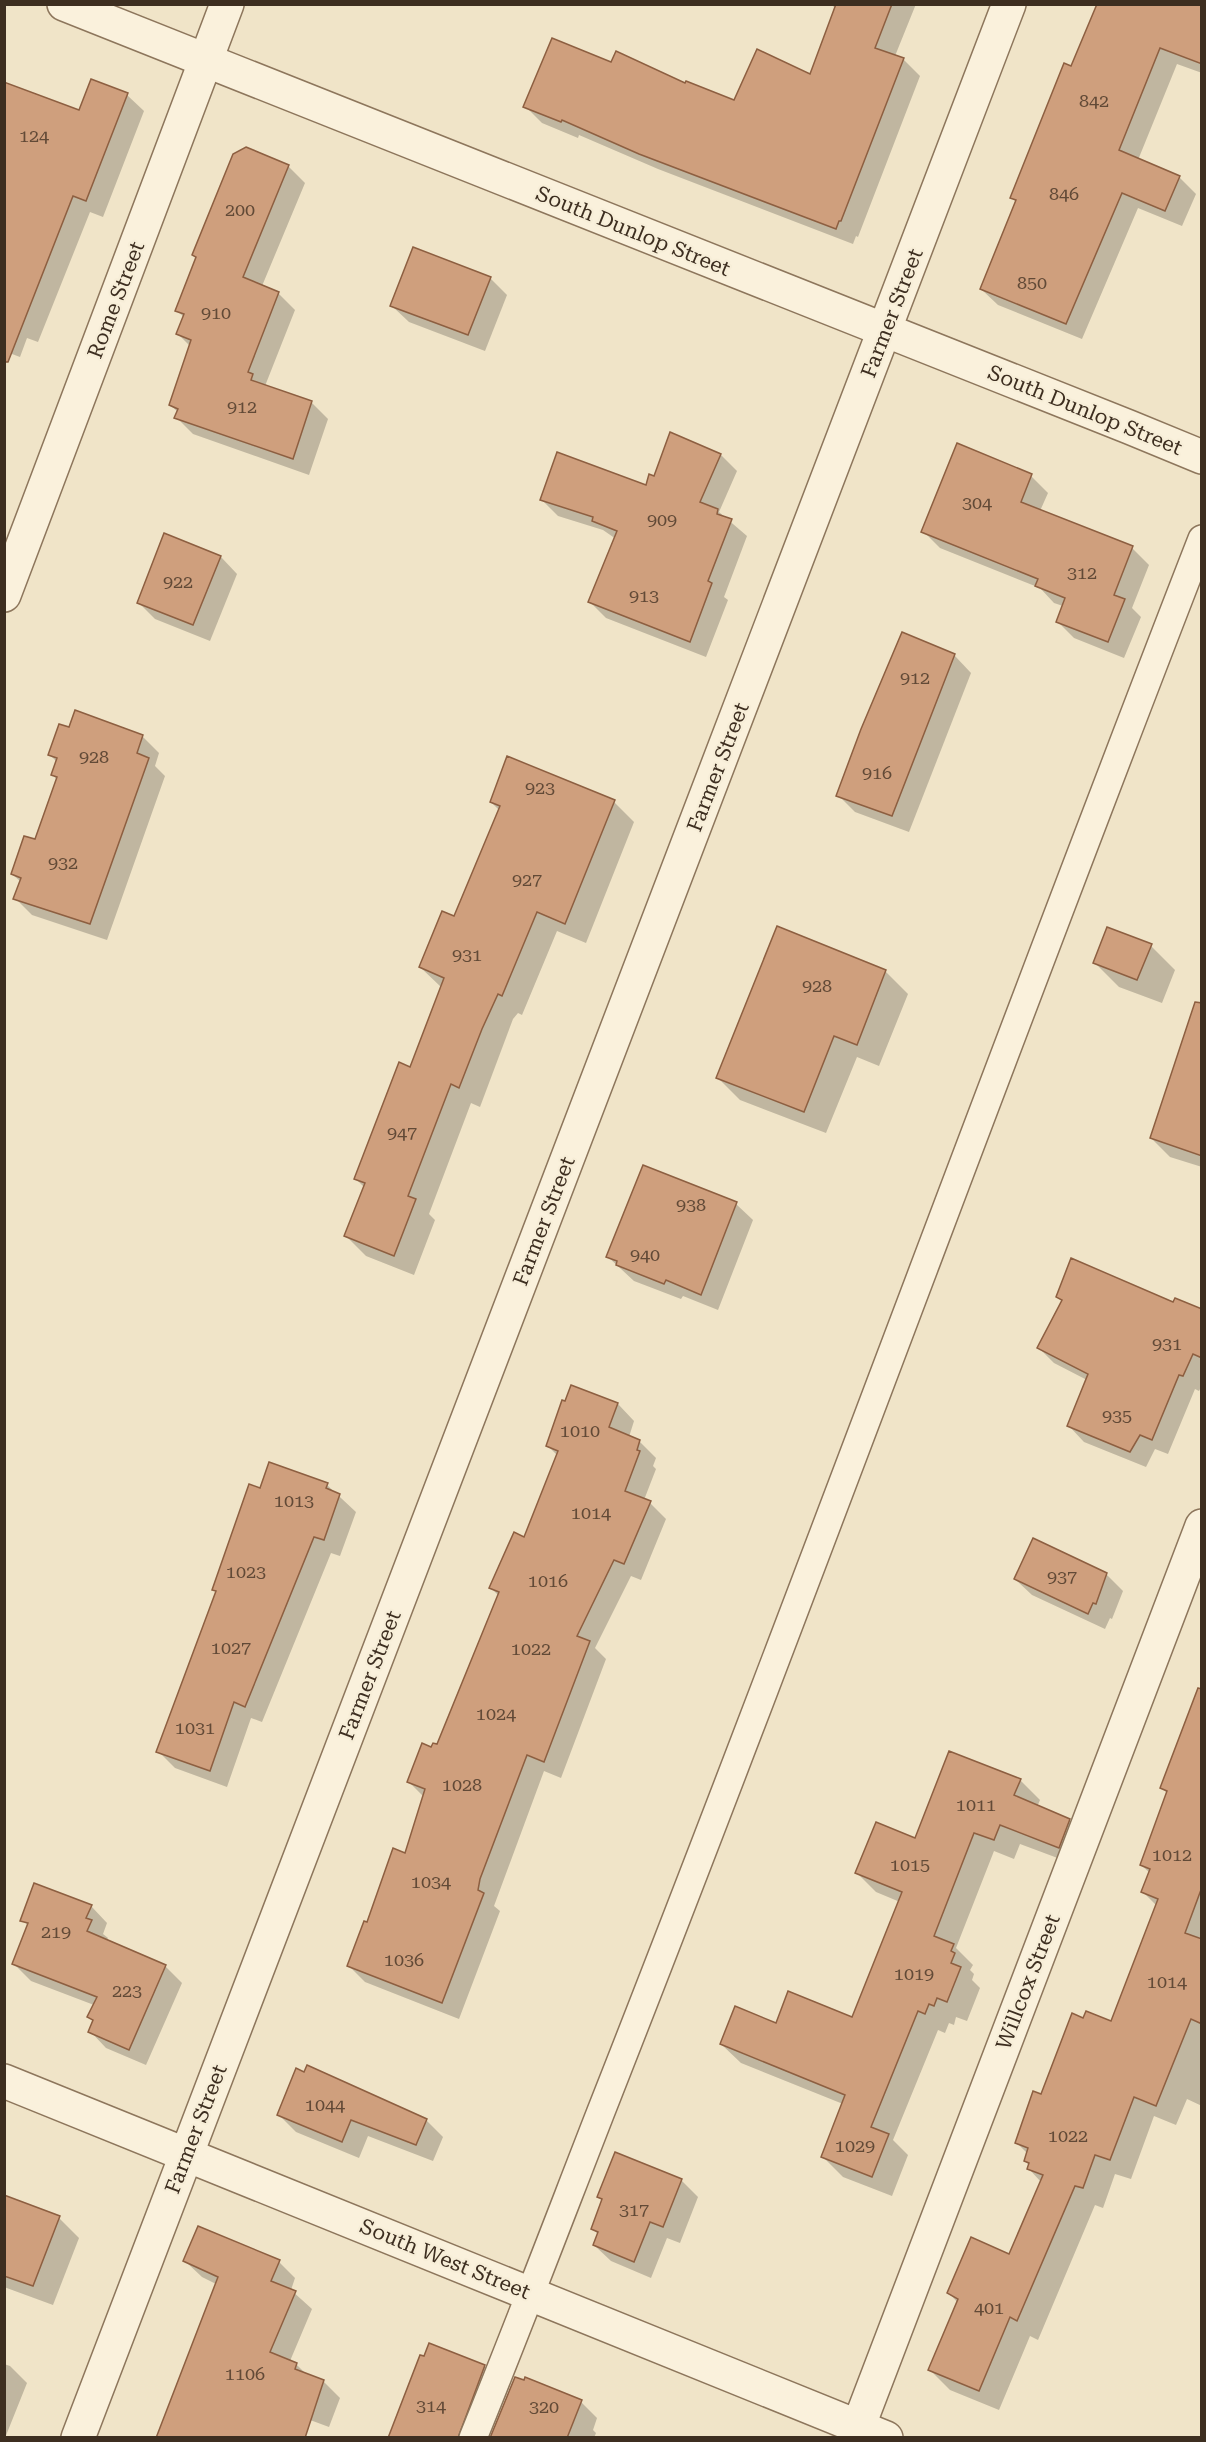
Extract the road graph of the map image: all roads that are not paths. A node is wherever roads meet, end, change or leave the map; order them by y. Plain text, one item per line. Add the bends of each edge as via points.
1 (64, 4) edge
2 (227, 4) edge
3 (1009, 4) edge
4 (206, 62) junction
5 (885, 331) junction
6 (1202, 457) edge
7 (1202, 539) edge
8 (4, 595) edge
9 (1202, 1526) edge
10 (4, 2081) edge
11 (186, 2154) junction
12 (530, 2294) junction
13 (866, 2434) edge
14 (78, 2438) edge
15 (473, 2438) edge

1 - 4 street, South Dunlop Street
2 - 4 street, Rome Street
3 - 5 street, Farmer Street
4 - 5 street, South Dunlop Street
4 - 8 street, Rome Street
5 - 6 street, South Dunlop Street
5 - 11 street, Farmer Street
7 - 12 lane via 1072,871 700,1859
9 - 13 street, Willcox Street
10 - 11 street, South West Street
11 - 12 street, South West Street
11 - 14 street, Farmer Street
12 - 13 street, South West Street
12 - 15 lane

